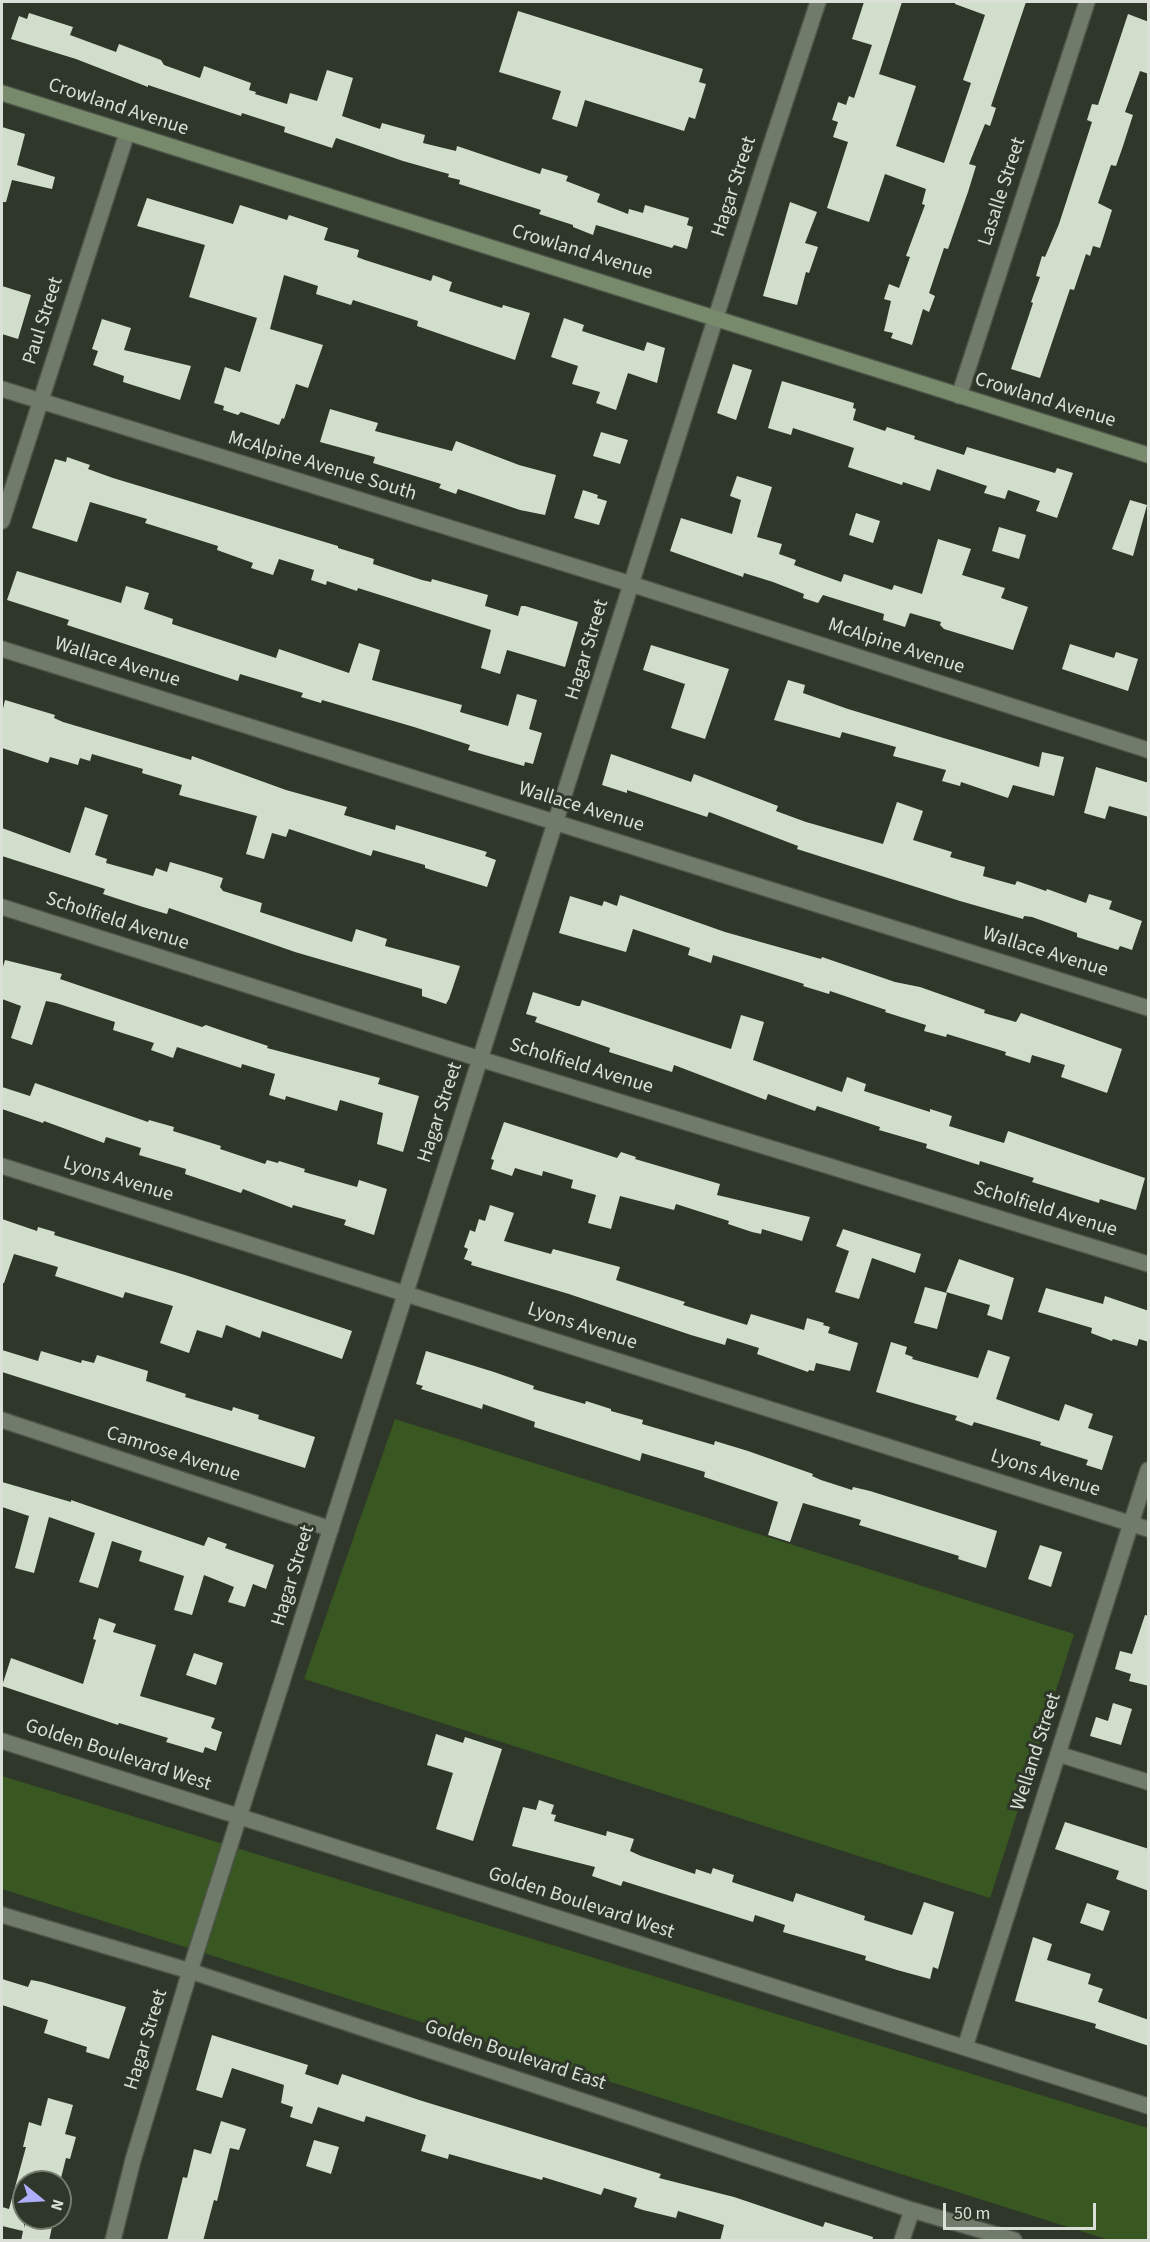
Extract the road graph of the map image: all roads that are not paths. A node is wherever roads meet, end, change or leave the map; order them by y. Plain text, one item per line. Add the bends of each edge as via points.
1 (818, 2) edge
2 (1087, 2) edge
3 (2, 93) edge
4 (127, 133) junction
5 (716, 317) junction
6 (2, 389) edge
7 (959, 396) junction
8 (40, 402) junction
9 (1149, 455) edge
10 (2, 521) edge
11 (631, 584) junction
12 (2, 649) edge
13 (1149, 750) edge
14 (556, 822) junction
15 (2, 907) edge
16 (1149, 1008) edge
17 (480, 1059) junction
18 (2, 1166) edge
19 (1149, 1264) edge
20 (406, 1293) junction
21 (2, 1420) edge
22 (1149, 1470) edge
23 (1132, 1524) junction
24 (331, 1529) junction
25 (1149, 1529) edge
26 (2, 1741) edge
27 (1059, 1754) junction
28 (1149, 1782) edge
29 (240, 1818) junction
30 (2, 1915) edge
31 (190, 1971) junction
32 (966, 2048) junction
33 (1149, 2106) edge
34 (912, 2210) junction
35 (113, 2241) edge
36 (902, 2241) edge
37 (1014, 2241) edge

1 - 5 street, Hagar Street
2 - 7 street, Lasalle Street
3 - 4 main road, Crowland Avenue
4 - 5 main road, Crowland Avenue
4 - 8 street, Paul Street
5 - 7 main road, Crowland Avenue
5 - 11 street, Hagar Street
6 - 8 street, McAlpine Avenue South
7 - 9 main road, Crowland Avenue
8 - 10 street, Paul Street
8 - 11 street, McAlpine Avenue South
11 - 13 street, McAlpine Avenue
11 - 14 street, Hagar Street
12 - 14 street, Wallace Avenue
14 - 16 street, Wallace Avenue
14 - 17 street, Hagar Street
15 - 17 street, Scholfield Avenue
17 - 19 street, Scholfield Avenue
17 - 20 street, Hagar Street
18 - 20 street, Lyons Avenue
20 - 23 street, Lyons Avenue
20 - 24 street, Hagar Street
21 - 24 street, Camrose Avenue
22 - 23 street, Welland Street
23 - 25 street, Lyons Avenue
23 - 27 street, Welland Street
24 - 29 street, Hagar Street
26 - 29 street, Golden Boulevard West
27 - 28 street
27 - 32 street, Welland Street
29 - 31 street, Hagar Street
29 - 32 street, Golden Boulevard West
30 - 31 street, Golden Boulevard East
31 - 34 street, Golden Boulevard East
31 - 35 street, Hagar Street
32 - 33 street, Golden Boulevard West
34 - 36 street
34 - 37 street, Golden Boulevard East

